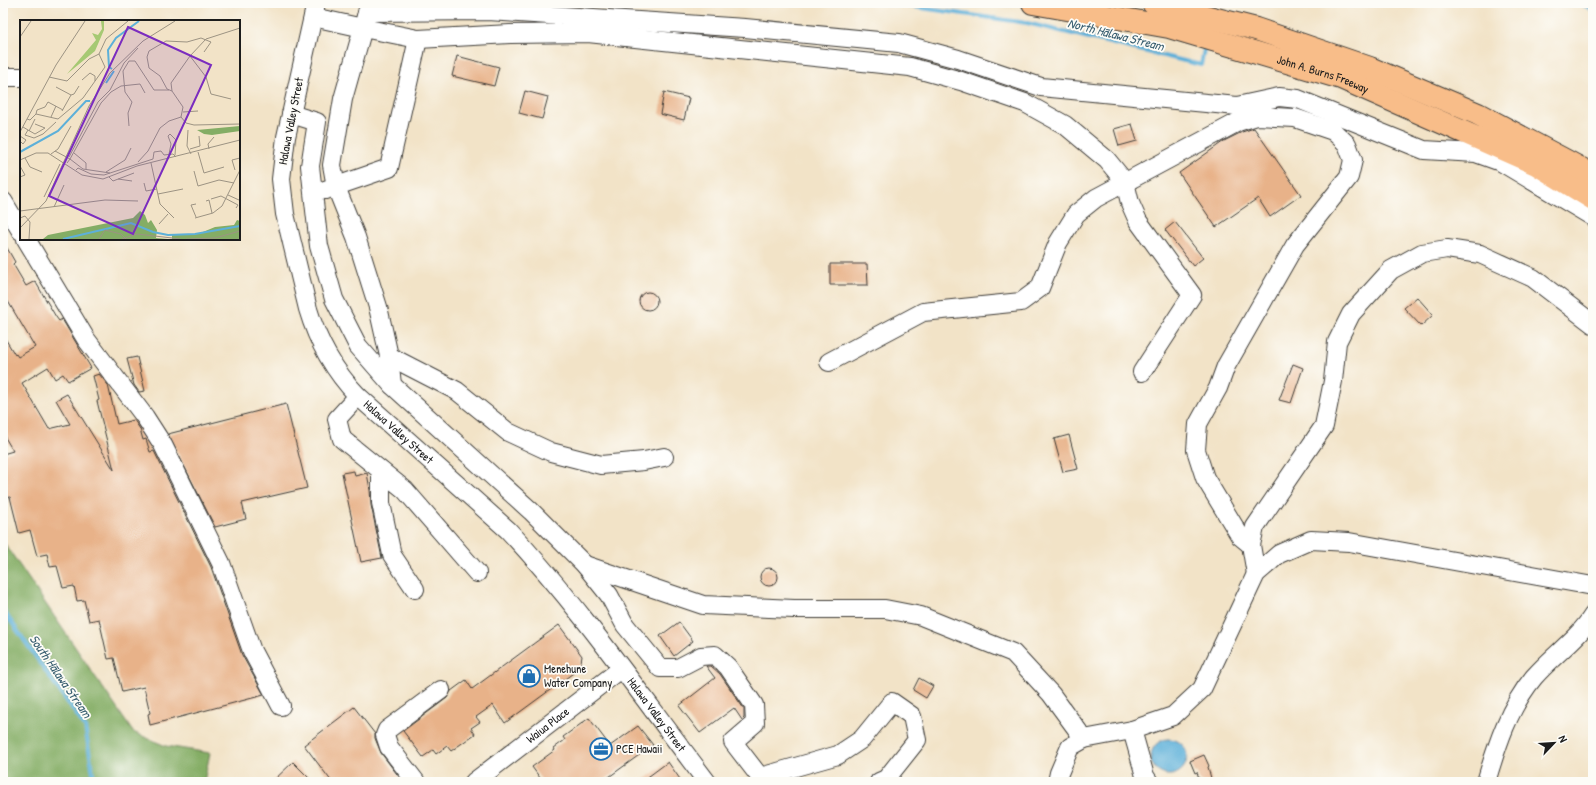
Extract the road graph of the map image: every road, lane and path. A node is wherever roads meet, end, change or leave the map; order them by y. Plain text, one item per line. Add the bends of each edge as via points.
1 (1033, 3) edge
2 (1154, 3) edge
3 (315, 10) edge
4 (365, 14) edge
5 (418, 39) junction
6 (1329, 64) junction
7 (20, 76) edge
8 (3, 77) edge
9 (291, 114) junction
10 (1593, 175) edge
11 (1125, 182) junction
12 (336, 187) junction
13 (312, 194) junction
14 (1593, 199) edge
15 (3, 201) edge
16 (1593, 218) edge
17 (20, 229) edge
18 (27, 240) edge
19 (1593, 324) edge
20 (389, 356) junction
21 (829, 362) dead end
22 (1142, 372) dead end
23 (392, 385) junction
24 (358, 396) junction
25 (664, 457) dead end
26 (381, 471) junction
27 (1251, 545) junction
28 (586, 565) junction
29 (477, 573) dead end
30 (1256, 574) junction
31 (1593, 587) edge
32 (415, 589) dead end
33 (1593, 615) edge
34 (621, 669) junction
35 (441, 690) dead end
36 (281, 706) dead end
37 (1132, 730) junction
38 (1084, 739) junction
39 (761, 779) edge
40 (416, 782) edge
41 (474, 782) edge
42 (707, 782) edge
43 (879, 782) edge
44 (1058, 782) edge
45 (1148, 782) edge
46 (1486, 782) edge

1 - 6 highway, John A. Burns Freeway via 1169,27
2 - 6 highway, John A. Burns Freeway via 1256,29
3 - 4 street
3 - 9 street, Halawa Valley Street
4 - 5 street
4 - 12 street via 343,99 334,149 332,165
4 - 16 street via 488,11 745,28 900,43 958,59 1041,87 1237,106 1278,96 1298,99 1424,150 1476,154 1501,162
5 - 11 street via 588,33 910,68 961,80 1025,103 1065,125 1107,160
5 - 12 street via 390,168
6 - 10 highway, John A. Burns Freeway via 1370,68 1478,114
6 - 14 highway, John A. Burns Freeway via 1341,78 1536,164
7 - 8 street
9 - 13 street via 317,122 310,166
9 - 24 street, Halawa Valley Street via 281,179 288,229 308,309 318,337 334,368
11 - 21 street via 1096,198 1076,214 1058,243 1040,288 1021,302 923,312
11 - 22 street via 1138,221 1192,295
11 - 27 street via 1238,122 1257,116 1295,118 1333,131 1347,144 1353,160 1349,177 1295,245 1226,366 1218,388 1198,424 1196,450 1205,478 1240,536
12 - 13 street
12 - 20 street via 356,237 378,307
13 - 23 street via 319,246 334,299 358,346
15 - 17 street
18 - 36 street via 86,339 163,445 221,563 252,651
19 - 27 street via 1533,278 1480,254 1447,249 1422,253 1391,270 1351,314 1337,342 1333,381 1324,426 1255,527
20 - 23 street
20 - 25 street via 458,391 508,432 551,452 601,465
23 - 28 street via 531,511
24 - 26 street via 337,419 342,439
24 - 34 street, Halawa Valley Street via 508,530 547,573
26 - 29 street via 405,490
26 - 32 street via 381,503 392,555
27 - 30 street
28 - 38 street via 703,605 885,609 921,616 1013,653 1051,694
28 - 39 street via 609,595 625,625 660,668 678,668 701,656 715,655 728,667 754,705 754,723 733,742
30 - 31 street via 1279,554 1311,540 1349,542
30 - 37 street via 1202,689 1173,716
33 - 46 street via 1586,626 1534,677 1509,716
34 - 41 street, Waiua Place
34 - 42 street, Halawa Valley Street
35 - 40 street via 387,730 385,735 389,747
37 - 38 street
37 - 45 street
38 - 44 street via 1070,747
39 - 43 street via 838,755 862,740 892,702 912,716 917,740 886,779

